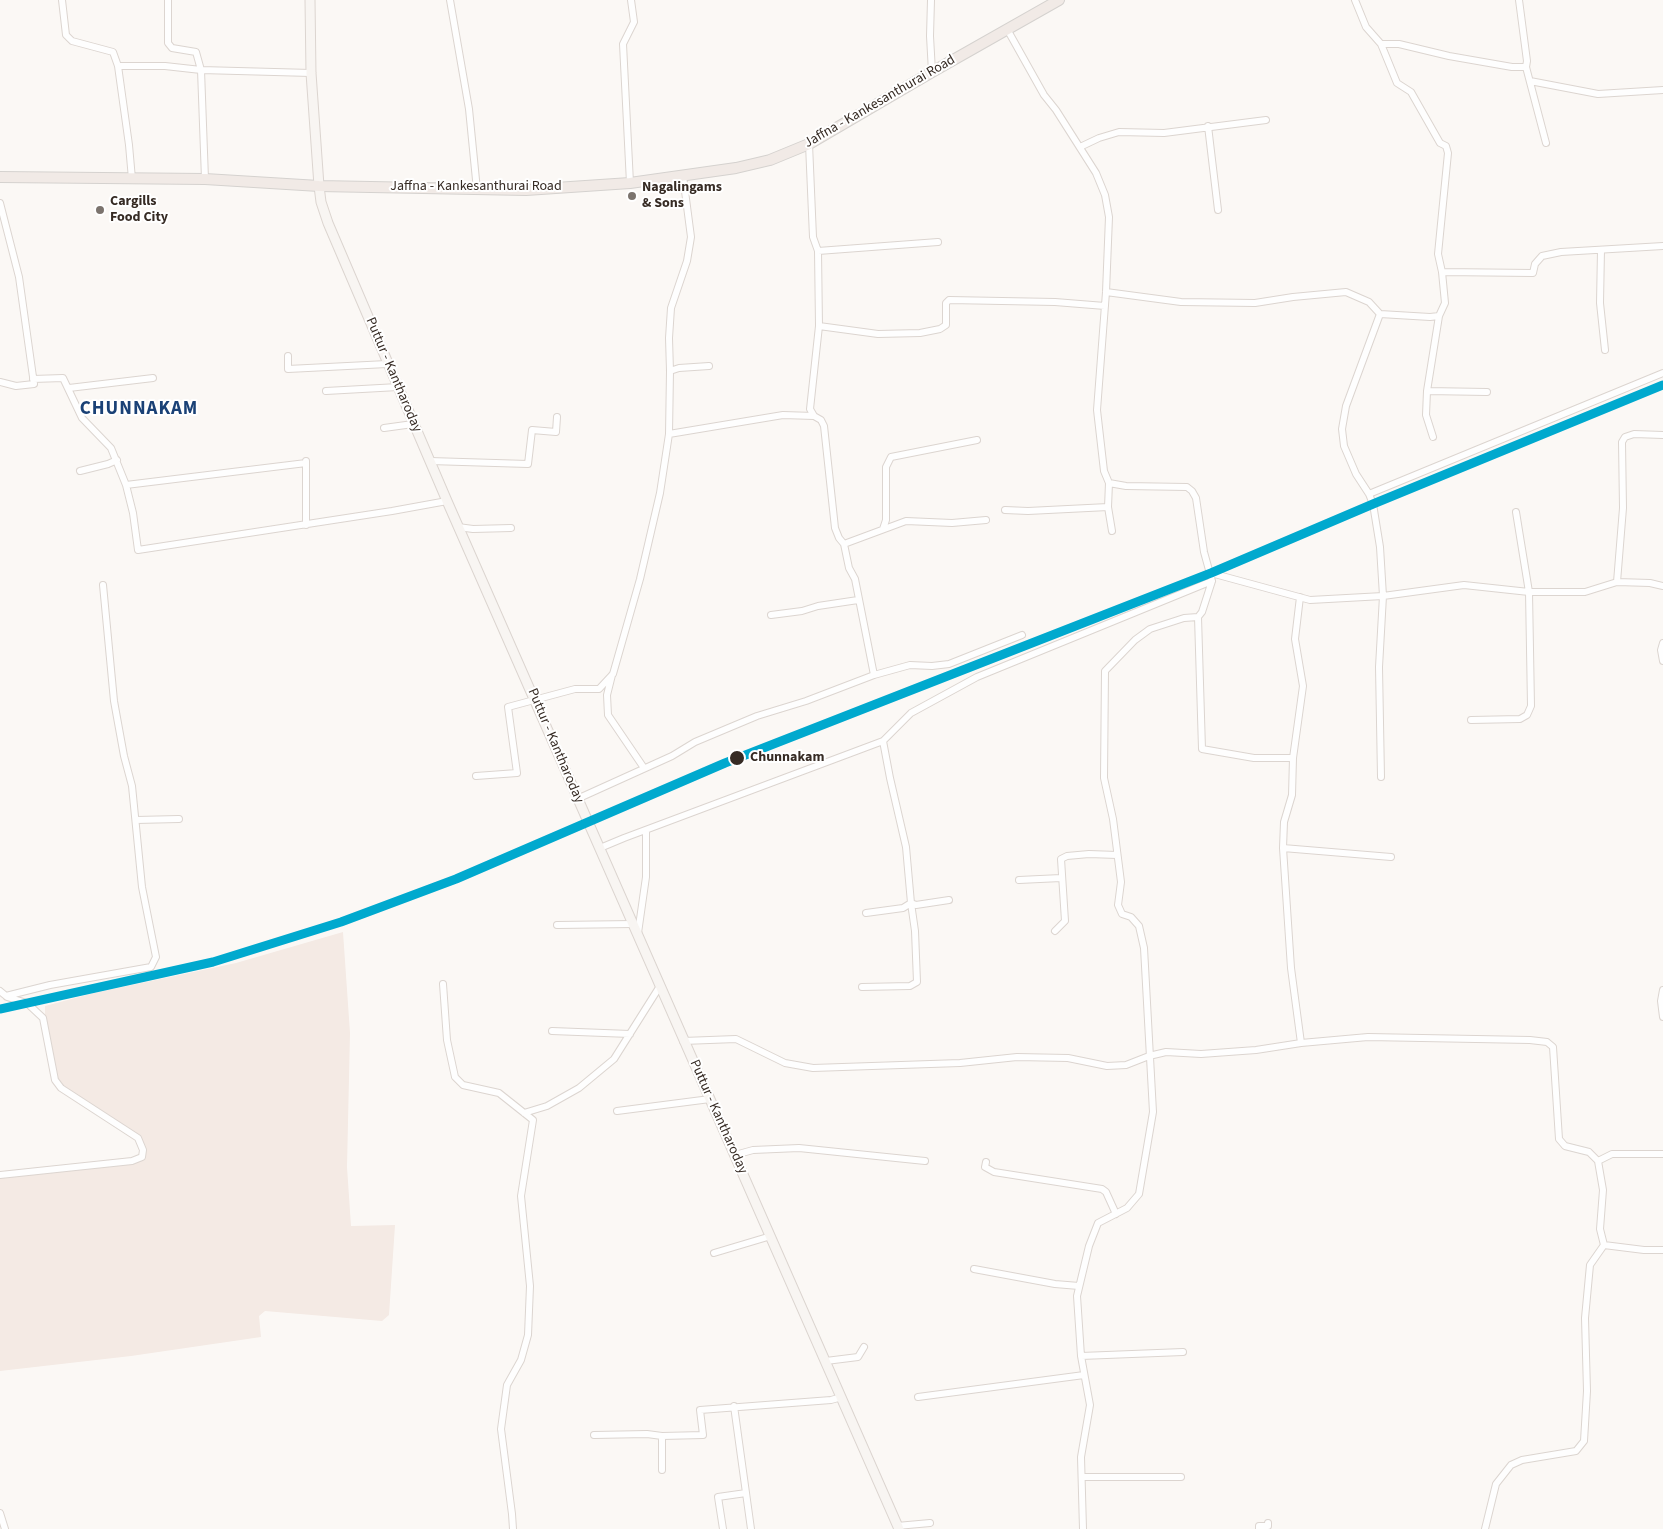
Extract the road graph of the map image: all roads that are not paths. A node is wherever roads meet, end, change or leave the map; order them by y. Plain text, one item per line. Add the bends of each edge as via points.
1 (62, 0) edge
2 (168, 0) edge
3 (310, 0) edge
4 (450, 0) edge
5 (631, 0) edge
6 (931, 0) edge
7 (1059, 0) edge
8 (1355, 0) edge
9 (1519, 0) edge
10 (1007, 29) junction
11 (1381, 44) junction
12 (118, 66) junction
13 (1526, 67) junction
14 (201, 70) junction
15 (932, 72) junction
16 (311, 74) junction
17 (1530, 81) junction
18 (1663, 90) edge
19 (1266, 120) dead end
20 (1208, 126) junction
21 (1546, 143) dead end
22 (809, 144) junction
23 (1080, 147) junction
24 (684, 176) junction
25 (0, 177) edge
26 (132, 179) junction
27 (205, 179) junction
28 (630, 182) junction
29 (318, 186) junction
30 (477, 190) junction
31 (0, 203) edge
32 (1218, 210) dead end
33 (938, 242) dead end
34 (1663, 246) edge
35 (818, 250) junction
36 (1601, 250) junction
37 (1442, 272) junction
38 (1106, 292) junction
39 (1105, 306) junction
40 (1380, 314) junction
41 (1439, 316) junction
42 (819, 326) junction
43 (1605, 350) dead end
44 (288, 356) dead end
45 (387, 364) junction
46 (708, 366) dead end
47 (670, 371) junction
48 (1663, 374) edge
49 (153, 378) dead end
50 (33, 379) junction
51 (0, 382) edge
52 (398, 387) junction
53 (69, 388) junction
54 (326, 391) dead end
55 (1427, 391) junction
56 (1486, 392) dead end
57 (814, 416) junction
58 (557, 418) dead end
59 (413, 424) junction
60 (384, 428) dead end
61 (669, 434) junction
62 (1433, 436) dead end
63 (1663, 436) edge
64 (977, 440) dead end
65 (117, 460) junction
66 (430, 461) junction
67 (80, 471) dead end
68 (1109, 483) junction
69 (126, 486) junction
70 (1369, 494) junction
71 (447, 501) junction
72 (1108, 507) junction
73 (1005, 510) dead end
74 (1516, 512) dead end
75 (986, 520) dead end
76 (306, 524) junction
77 (458, 528) junction
78 (511, 528) dead end
79 (883, 530) junction
80 (1112, 531) dead end
81 (844, 544) junction
82 (1211, 573) junction
83 (1212, 581) junction
84 (1617, 582) junction
85 (103, 586) dead end
86 (1663, 586) edge
87 (1529, 592) junction
88 (1383, 596) junction
89 (1300, 597) junction
90 (858, 600) junction
91 (771, 615) dead end
92 (1198, 617) junction
93 (1022, 635) dead end
94 (1663, 643) edge
95 (1663, 661) edge
96 (613, 674) junction
97 (874, 675) junction
98 (535, 701) junction
99 (1471, 720) dead end
100 (883, 741) junction
101 (1293, 758) junction
102 (644, 768) junction
103 (476, 776) dead end
104 (1381, 777) dead end
105 (577, 799) junction
106 (179, 819) dead end
107 (136, 820) junction
108 (646, 830) junction
109 (600, 848) junction
110 (1283, 848) junction
111 (1116, 855) junction
112 (1391, 857) dead end
113 (1061, 878) junction
114 (1020, 880) dead end
115 (949, 900) dead end
116 (911, 903) junction
117 (866, 913) dead end
118 (633, 924) junction
119 (557, 925) dead end
120 (1055, 931) dead end
121 (638, 936) junction
122 (444, 984) dead end
123 (660, 986) junction
124 (862, 987) dead end
125 (1663, 990) edge
126 (0, 991) edge
127 (6, 996) junction
128 (1663, 1018) edge
129 (552, 1031) dead end
130 (630, 1034) junction
131 (684, 1041) junction
132 (1301, 1042) junction
133 (1149, 1056) junction
134 (710, 1099) junction
135 (617, 1111) dead end
136 (524, 1112) junction
137 (1663, 1154) edge
138 (735, 1155) junction
139 (925, 1161) dead end
140 (1598, 1161) junction
141 (986, 1162) dead end
142 (0, 1175) edge
143 (1116, 1214) junction
144 (771, 1236) junction
145 (1604, 1245) junction
146 (1663, 1250) edge
147 (714, 1253) dead end
148 (974, 1269) dead end
149 (1080, 1286) junction
150 (864, 1347) dead end
151 (1183, 1352) dead end
152 (1080, 1356) junction
153 (826, 1361) junction
154 (1084, 1375) junction
155 (842, 1397) junction
156 (918, 1397) dead end
157 (734, 1406) junction
158 (594, 1435) dead end
159 (662, 1436) junction
160 (662, 1470) dead end
161 (1181, 1476) dead end
162 (1082, 1477) junction
163 (746, 1493) junction
164 (0, 1513) edge
165 (930, 1523) dead end
166 (1268, 1524) dead end
167 (898, 1527) edge
168 (6, 1529) edge
169 (512, 1529) edge
170 (723, 1529) edge
171 (751, 1529) edge
172 (1083, 1529) edge
173 (1259, 1529) edge
174 (1485, 1529) edge

1 - 12 street via 66,35 72,41 113,52
2 - 14 street via 168,43 172,48 196,52
3 - 16 main road, Puttur - Kantharoday
4 - 30 street via 469,109
5 - 28 street via 634,22 623,44
6 - 15 street
7 - 10 main road, Jaffna - Kankesanthurai Road
8 - 11 street via 1366,27
9 - 13 street
10 - 15 main road, Jaffna - Kankesanthurai Road
10 - 23 street via 1044,95
11 - 13 street via 1399,44 1512,68
11 - 37 street via 1397,83 1411,92 1448,153 1438,254
12 - 14 street
12 - 26 street
13 - 17 street
14 - 16 street
14 - 27 street
15 - 22 main road, Jaffna - Kankesanthurai Road
16 - 29 main road, Puttur - Kantharoday
17 - 18 street via 1598,94
17 - 21 street
19 - 20 street
20 - 23 street via 1164,133 1119,132
20 - 32 street
22 - 24 main road, Jaffna - Kankesanthurai Road via 770,160
22 - 35 street via 813,237
23 - 38 street via 1096,173 1109,217
24 - 28 main road, Jaffna - Kankesanthurai Road
24 - 47 street via 690,237 671,308 668,338
25 - 26 main road, Jaffna - Kankesanthurai Road
26 - 27 main road, Jaffna - Kankesanthurai Road
27 - 29 main road, Jaffna - Kankesanthurai Road
28 - 30 main road, Jaffna - Kankesanthurai Road via 526,190
29 - 30 main road, Jaffna - Kankesanthurai Road
29 - 45 main road, Puttur - Kantharoday via 328,223
31 - 50 street via 19,277
33 - 35 street
34 - 36 street
35 - 42 street
36 - 37 street via 1542,256 1533,273
36 - 43 street via 1600,303
37 - 41 street via 1445,303
38 - 39 street
38 - 40 street via 1182,302 1255,303 1346,292 1369,302
39 - 42 street via 949,300 946,303 946,324 940,329 920,333 878,334
39 - 68 street via 1097,410 1104,471
40 - 41 street
40 - 70 street via 1346,406 1342,429 1344,446
41 - 55 street
42 - 57 street via 810,409
44 - 45 street via 288,369
45 - 52 main road, Puttur - Kantharoday
46 - 47 street
47 - 61 street
48 - 70 street
49 - 53 street
50 - 51 street via 34,384 16,386
50 - 53 street via 63,378
52 - 54 street
52 - 59 main road, Puttur - Kantharoday
53 - 65 street via 82,418 111,448
55 - 56 street
55 - 62 street via 1426,415
57 - 61 street via 783,415
57 - 81 street via 824,426 835,528
58 - 66 street via 556,432 532,430 528,464
59 - 60 street
59 - 66 main road, Puttur - Kantharoday
61 - 96 street via 660,493 640,579
63 - 84 street via 1634,434 1622,442
64 - 79 street via 892,457 886,467 886,520
65 - 67 street
65 - 69 street
66 - 71 main road, Puttur - Kantharoday
68 - 72 street
68 - 82 street via 1187,487 1192,491
69 - 76 street via 138,550
69 - 76 street via 306,462
70 - 88 street via 1380,547
71 - 76 street
71 - 77 main road, Puttur - Kantharoday
72 - 73 street
72 - 80 street
74 - 87 street
75 - 79 street via 906,522
77 - 78 street
77 - 98 main road, Puttur - Kantharoday
79 - 81 street
81 - 90 street
82 - 83 street
82 - 89 street
83 - 92 street
83 - 100 street via 977,677 911,713
84 - 86 street
84 - 87 street via 1585,592
85 - 107 street via 114,701
87 - 88 street via 1464,585
87 - 99 street via 1531,706 1527,715 1520,719
88 - 89 street via 1310,600
88 - 104 street via 1379,667
89 - 101 street via 1295,640 1303,686
90 - 91 street
90 - 97 street
92 - 101 street via 1202,749 1254,758
92 - 111 street via 1150,629 1105,671 1104,778 1113,819
93 - 97 street via 949,664 910,665
94 - 95 street
96 - 98 street via 599,689 575,689
96 - 102 street via 607,695 608,715
97 - 102 street via 757,716
98 - 103 street via 508,707 517,773
98 - 105 main road, Puttur - Kantharoday
100 - 108 street
100 - 116 street via 906,847
101 - 110 street via 1292,795 1284,822
102 - 105 street
105 - 109 main road, Puttur - Kantharoday
106 - 107 street
107 - 127 street via 142,887 156,957 151,967
108 - 109 street
108 - 121 street via 646,877
109 - 118 main road, Puttur - Kantharoday
110 - 112 street
110 - 132 street via 1291,968
111 - 113 street via 1067,856 1061,859
111 - 133 street via 1120,882 1118,905 1122,914 1132,917 1139,926 1144,948
113 - 114 street
113 - 120 street via 1065,921
115 - 116 street
116 - 117 street via 903,908
116 - 124 street via 917,982 910,986
118 - 119 street
118 - 121 main road, Puttur - Kantharoday
121 - 123 main road, Puttur - Kantharoday
122 - 136 street via 447,1040 455,1077 464,1085 498,1093
123 - 130 street
123 - 131 main road, Puttur - Kantharoday
125 - 128 street
126 - 127 street
127 - 142 street via 27,1003 43,1018 55,1080 61,1088 138,1138 143,1150 142,1157 132,1162
129 - 130 street
130 - 136 street via 614,1058 579,1088 547,1106
131 - 133 street via 736,1039 785,1062 812,1068 960,1063 1017,1057 1068,1058 1107,1066 1126,1065
131 - 134 main road, Puttur - Kantharoday
132 - 133 street via 1256,1050 1201,1054 1166,1052
132 - 140 street via 1368,1037 1546,1042 1553,1047 1559,1139 1564,1146 1589,1152
133 - 143 street via 1153,1112 1139,1194
134 - 135 street
134 - 138 main road, Puttur - Kantharoday
136 - 169 street via 533,1120 522,1196 530,1286 528,1335 521,1360 507,1385 501,1429
137 - 140 street via 1612,1154
138 - 139 street via 753,1150 799,1148
138 - 144 main road, Puttur - Kantharoday
140 - 145 street via 1603,1190 1600,1229
141 - 143 street via 985,1167 994,1172 1102,1189
143 - 149 street via 1098,1223
144 - 147 street
144 - 153 main road, Puttur - Kantharoday
145 - 146 street
145 - 174 street via 1590,1265 1585,1318 1587,1391 1584,1441 1576,1451 1522,1460 1511,1465 1496,1484
148 - 149 street
149 - 152 street via 1077,1296
150 - 153 street via 858,1356
151 - 152 street
152 - 154 street
153 - 155 main road, Puttur - Kantharoday
154 - 156 street
154 - 162 street via 1090,1405 1081,1457
155 - 157 street
155 - 167 main road, Puttur - Kantharoday
157 - 159 street via 700,1410 702,1435
157 - 163 street
158 - 159 street
159 - 160 street
161 - 162 street
162 - 172 street
163 - 170 street via 718,1497
163 - 171 street
164 - 168 street
165 - 167 street
166 - 173 street via 1259,1526

